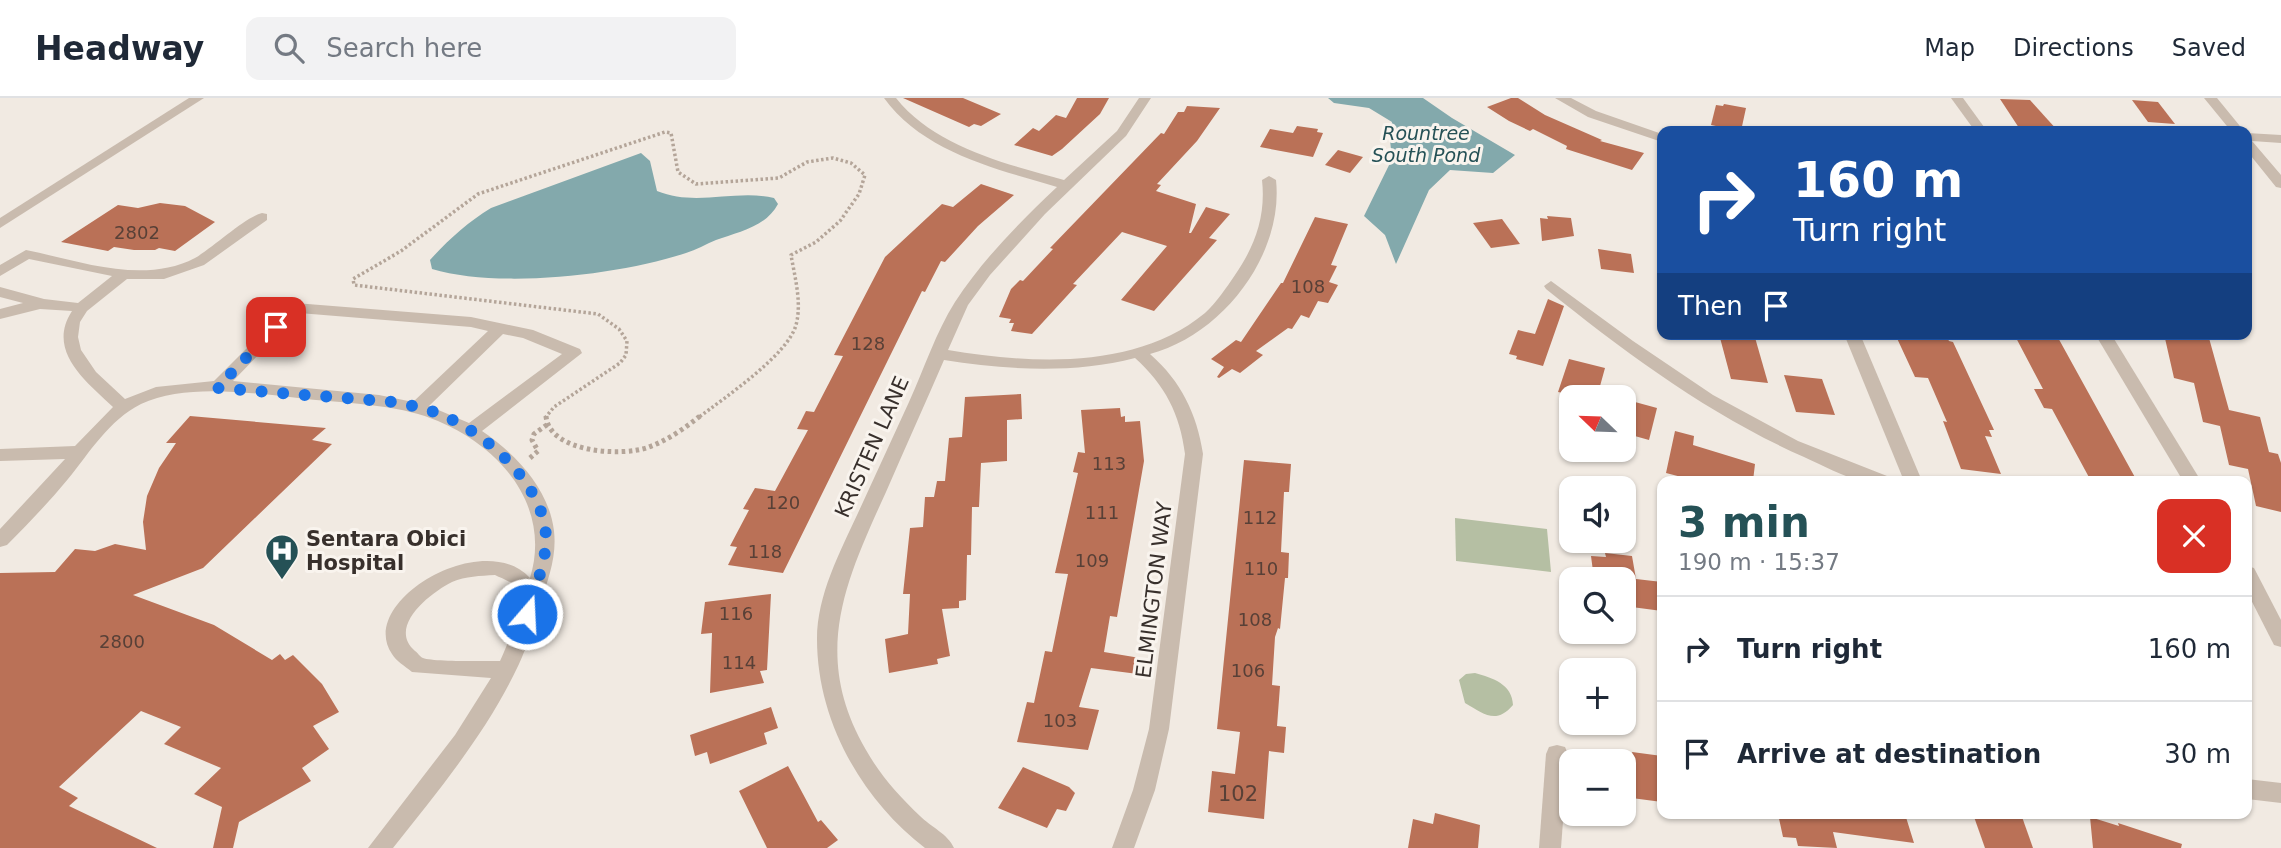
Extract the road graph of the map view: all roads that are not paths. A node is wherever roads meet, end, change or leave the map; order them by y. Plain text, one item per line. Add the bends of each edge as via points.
1 (198, 98) edge
2 (890, 98) edge
3 (1145, 98) edge
4 (1561, 98) edge
5 (1957, 98) edge
6 (2210, 98) edge
7 (1977, 126) edge
8 (2234, 126) edge
9 (1657, 136) edge
10 (2252, 137) edge
11 (2281, 139) edge
12 (2252, 149) edge
13 (1269, 180) dead end
14 (2281, 184) edge
15 (1066, 185) junction
16 (262, 217) dead end
17 (0, 224) edge
18 (0, 272) edge
19 (124, 274) junction
20 (1550, 286) dead end
21 (0, 292) edge
22 (38, 302) junction
23 (81, 308) junction
24 (0, 314) edge
25 (500, 328) junction
26 (1854, 340) edge
27 (2107, 340) edge
28 (1137, 351) junction
29 (938, 354) junction
30 (217, 388) junction
31 (123, 407) junction
32 (417, 407) junction
33 (470, 431) junction
34 (78, 452) junction
35 (0, 455) edge
36 (1869, 476) edge
37 (1911, 476) edge
38 (2189, 476) edge
39 (0, 540) edge
40 (2252, 583) edge
41 (527, 614) junction
42 (2281, 639) edge
43 (506, 670) junction
44 (1557, 754) dead end
45 (2252, 790) edge
46 (2281, 793) edge
47 (379, 848) edge
48 (943, 848) edge
49 (1123, 848) edge
50 (1550, 848) edge

1 - 17 street
2 - 15 street via 912,124 951,145
3 - 15 street, KRISTEN LANE via 1128,127
4 - 9 street
5 - 7 street
6 - 8 street
10 - 11 street
12 - 14 street
13 - 28 street via 1271,213 1266,234 1225,302 1185,333
15 - 29 street, KRISTEN LANE via 979,278
16 - 19 street via 202,262 183,270 162,276
18 - 19 street via 26,254
19 - 23 street
20 - 36 street via 1707,398 1777,439
21 - 22 street
22 - 23 street
22 - 24 street
23 - 31 street via 71,333 80,367
25 - 30 street via 295,309
25 - 32 street
25 - 33 street via 574,353
26 - 37 street
27 - 38 street
28 - 29 street via 1045,364 975,361
28 - 49 street, ELMINGTON WAY via 1170,385 1184,408 1194,454 1159,729
29 - 48 street, KRISTEN LANE via 842,569 827,637 828,673 839,717 853,747 898,809
30 - 31 street via 170,389
30 - 32 street
31 - 34 street
32 - 33 street via 439,413
33 - 41 street via 514,467 538,502 546,540
34 - 35 street
34 - 39 street
40 - 42 street
41 - 43 street
41 - 43 street via 529,599 516,576 484,568 464,570 426,588 398,620 396,648 406,660 419,666
43 - 47 street via 474,724
44 - 50 street
45 - 46 street

